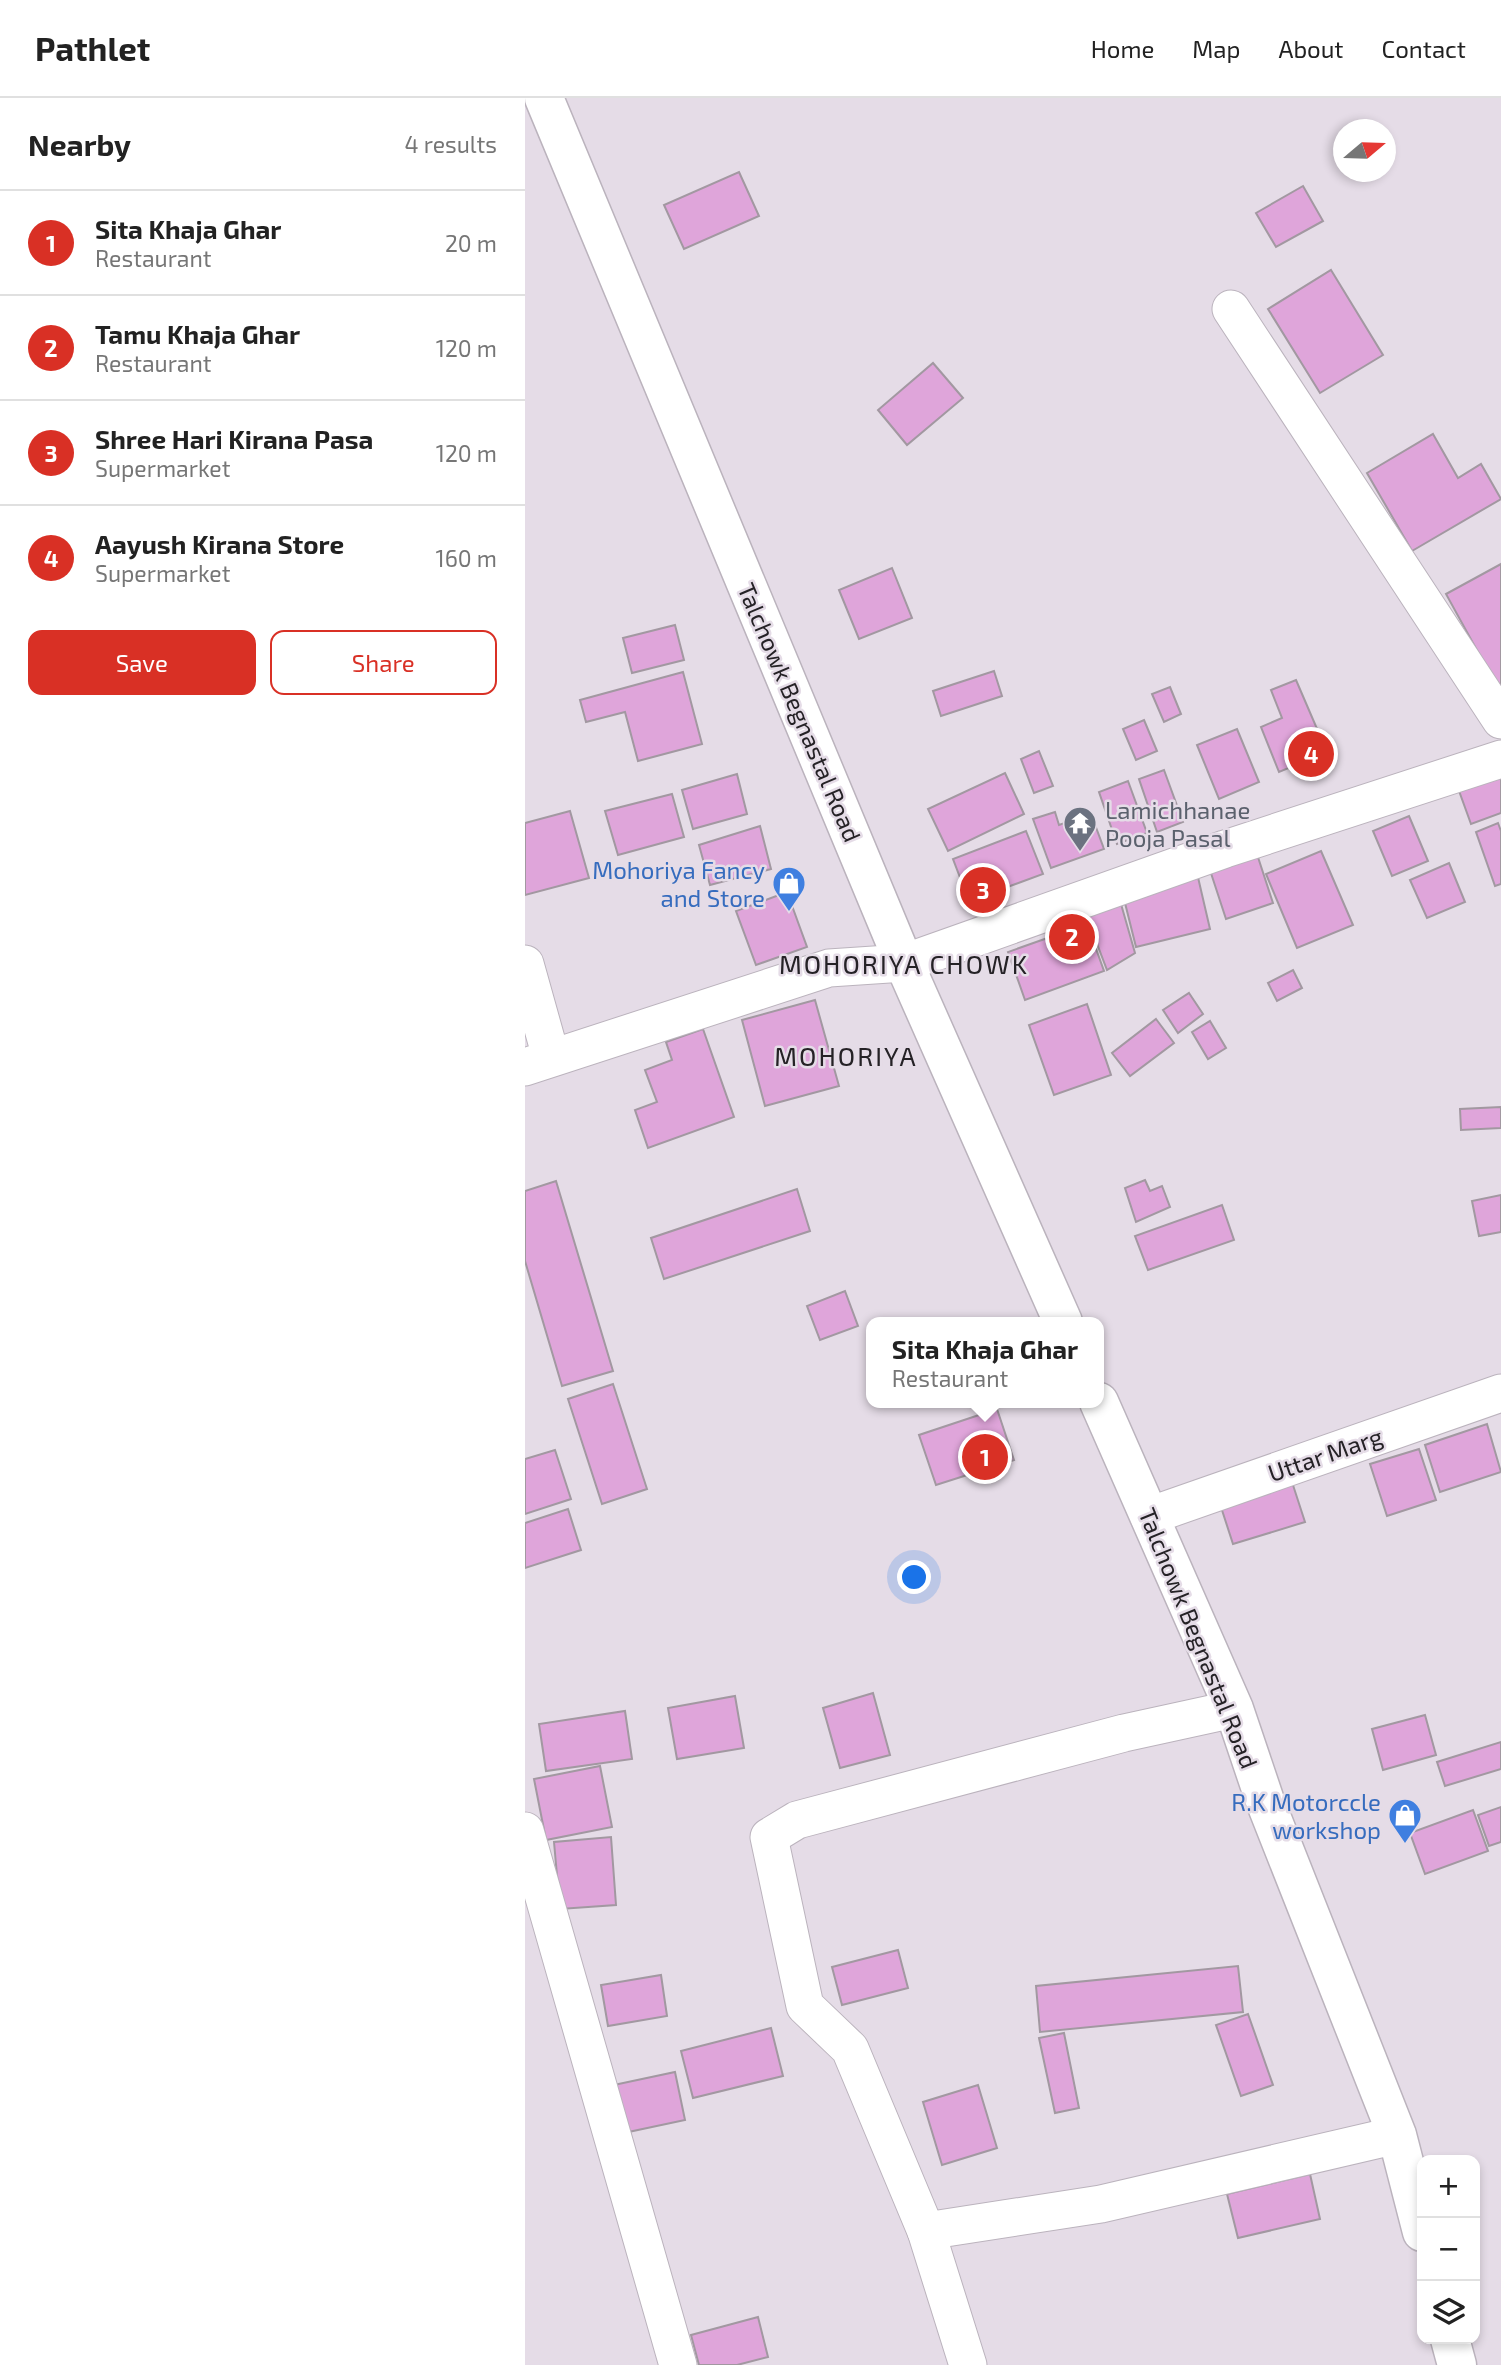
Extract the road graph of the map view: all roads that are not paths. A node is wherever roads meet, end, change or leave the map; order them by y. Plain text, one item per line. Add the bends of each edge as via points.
1 (544, 98) edge
2 (1231, 309) dead end
3 (1501, 720) edge
4 (1501, 759) edge
5 (904, 963) junction
6 (525, 964) edge
7 (538, 1062) edge
8 (1061, 1317) edge
9 (1501, 1393) edge
10 (1102, 1408) edge
11 (1149, 1516) junction
12 (1234, 1709) junction
13 (525, 1831) edge
14 (1397, 2135) junction
15 (1418, 2218) edge
16 (926, 2231) junction
17 (1451, 2344) edge
18 (678, 2365) edge
19 (968, 2365) edge
20 (1457, 2365) edge

1 - 5 main road, Talchowk Begnastal Road
2 - 3 street
4 - 5 street via 1225,849
5 - 7 street via 829,968
5 - 8 main road, Talchowk Begnastal Road
6 - 7 street
9 - 11 street, Uttar Marg
10 - 11 main road, Talchowk Begnastal Road
11 - 12 main road, Talchowk Begnastal Road
12 - 14 main road, Talchowk Begnastal Road via 1265,1801
12 - 16 street via 1124,1733 797,1820 769,1837 804,2006 850,2049
13 - 18 street
14 - 15 main road, Talchowk Begnastal Road
14 - 16 street via 1101,2204
16 - 19 street
17 - 20 main road

